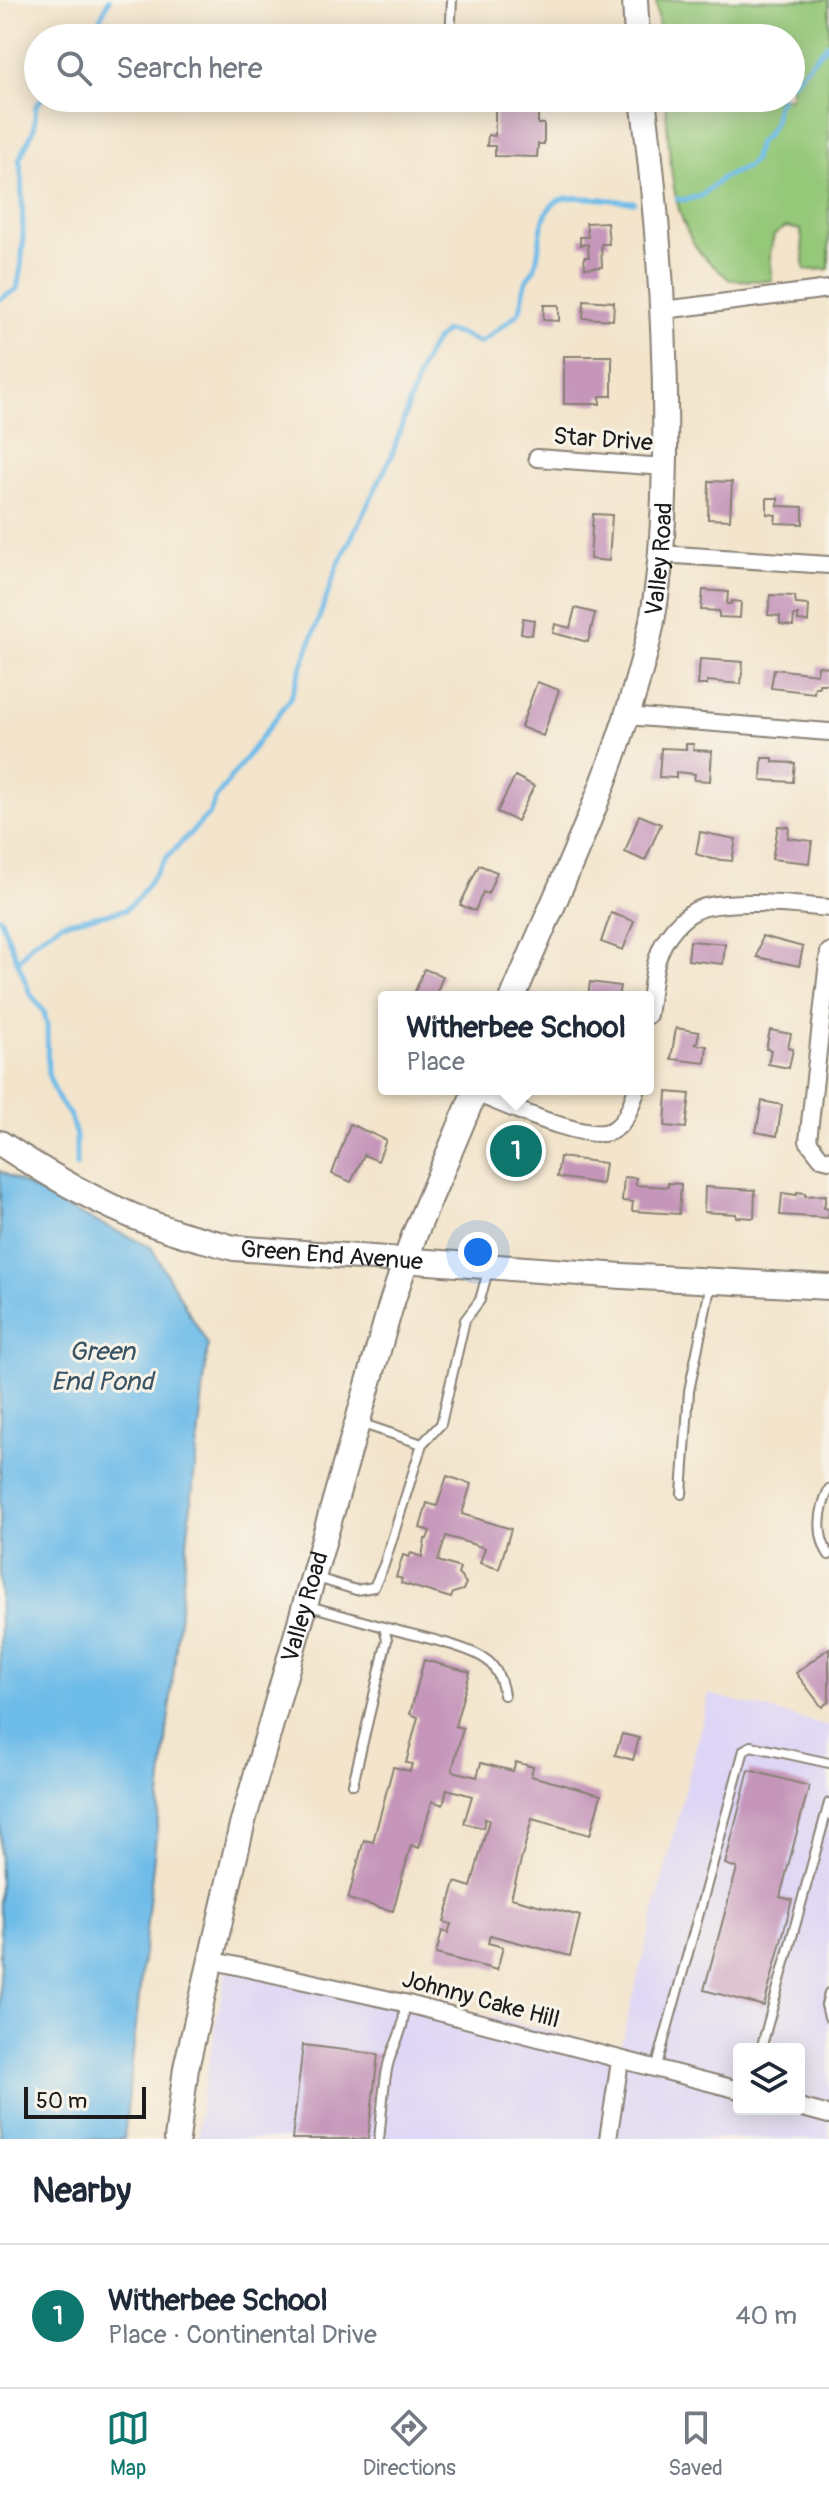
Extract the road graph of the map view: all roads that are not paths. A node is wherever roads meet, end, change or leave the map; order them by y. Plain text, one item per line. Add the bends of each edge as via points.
1 (452, 0) edge
2 (635, 0) edge
3 (451, 24) edge
4 (636, 24) edge
5 (645, 112) edge
6 (829, 289) edge
7 (664, 310) junction
8 (537, 458) dead end
9 (665, 467) junction
10 (660, 554) junction
11 (829, 565) edge
12 (626, 716) junction
13 (829, 732) edge
14 (829, 908) edge
15 (829, 952) edge
16 (516, 991) edge
17 (652, 991) edge
18 (473, 1095) edge
19 (485, 1095) edge
20 (635, 1095) edge
21 (0, 1143) edge
22 (829, 1160) edge
23 (407, 1261) junction
24 (489, 1267) junction
25 (711, 1282) junction
26 (829, 1287) edge
27 (359, 1423) junction
28 (422, 1444) junction
29 (829, 1489) edge
30 (682, 1494) dead end
31 (829, 1555) edge
32 (314, 1577) junction
33 (306, 1605) junction
34 (384, 1627) junction
35 (504, 1695) dead end
36 (829, 1763) edge
37 (353, 1784) dead end
38 (829, 1803) edge
39 (210, 1960) junction
40 (829, 1993) edge
41 (404, 2003) junction
42 (829, 2017) edge
43 (763, 2043) edge
44 (620, 2061) junction
45 (656, 2069) junction
46 (733, 2088) edge
47 (805, 2109) edge
48 (829, 2115) edge
49 (177, 2139) edge
50 (379, 2139) edge
51 (608, 2139) edge

1 - 3 lane
2 - 4 main road
5 - 7 main road, Valley Road
6 - 7 street
7 - 9 main road, Valley Road
8 - 9 street, Star Drive
9 - 10 main road, Valley Road
10 - 11 street
10 - 12 main road, Valley Road via 643,663
12 - 13 street
12 - 16 main road, Valley Road
14 - 17 street via 703,908 680,921 666,940
15 - 22 street via 808,1141
18 - 23 main road, Valley Road
19 - 20 street via 579,1132 603,1134 627,1116
21 - 23 main road, Green End Avenue via 81,1190 172,1231 234,1248
23 - 24 main road, Green End Avenue
23 - 27 main road, Valley Road
24 - 25 main road, Green End Avenue
24 - 28 lane via 480,1300 465,1320 441,1424
25 - 26 main road, Green End Avenue
25 - 30 lane via 689,1391
27 - 28 lane
27 - 32 main road, Valley Road
28 - 32 lane via 374,1587 356,1590
29 - 31 lane via 820,1523
32 - 33 main road, Valley Road
33 - 34 lane
33 - 39 main road, Valley Road via 242,1825
34 - 35 lane via 474,1652 497,1672
34 - 37 lane via 387,1640
36 - 45 lane via 751,1746 744,1750
38 - 43 lane
39 - 41 street, Johnny Cake Hill
39 - 49 main road, Valley Road via 186,2068
40 - 42 lane
41 - 44 street, Johnny Cake Hill
41 - 50 lane via 405,2021 390,2058
44 - 45 street, Johnny Cake Hill
44 - 51 street
45 - 46 street, Johnny Cake Hill
47 - 48 street

